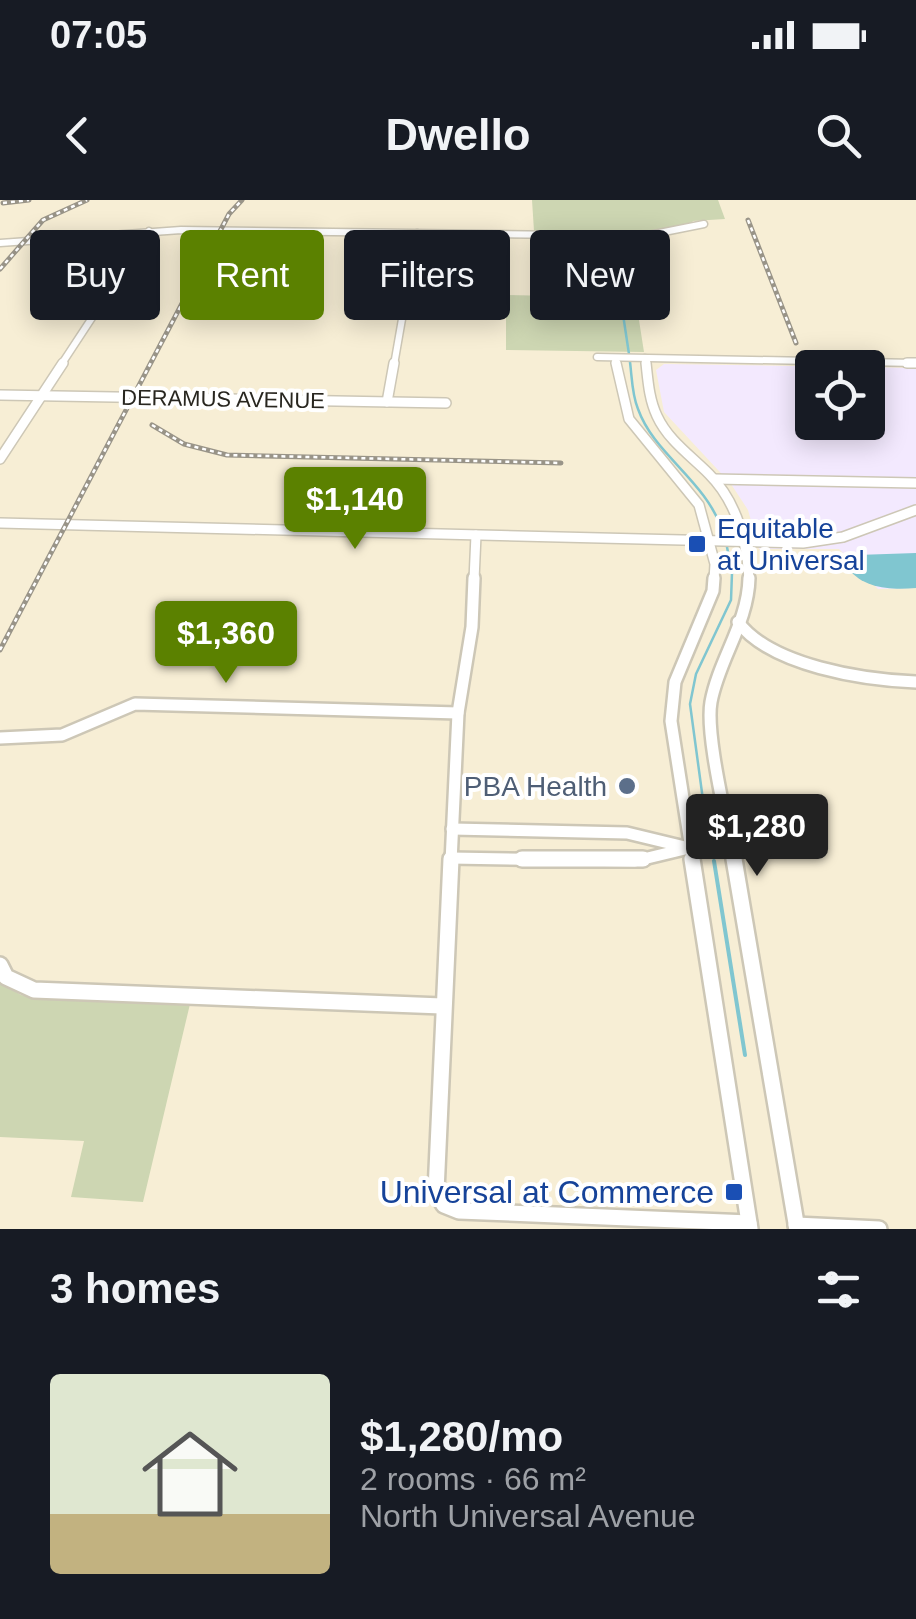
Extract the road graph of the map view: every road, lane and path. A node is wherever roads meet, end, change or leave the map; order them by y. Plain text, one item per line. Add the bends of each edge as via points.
1 (704, 224) dead end
2 (160, 231) edge
3 (344, 232) edge
4 (510, 234) edge
5 (30, 241) edge
6 (0, 243) edge
7 (91, 320) edge
8 (401, 320) edge
9 (597, 358) dead end
10 (615, 358) junction
11 (645, 358) junction
12 (916, 363) edge
13 (0, 394) edge
14 (42, 395) junction
15 (387, 402) junction
16 (446, 403) dead end
17 (0, 459) edge
18 (714, 479) junction
19 (916, 483) edge
20 (916, 510) edge
21 (0, 523) edge
22 (476, 535) junction
23 (711, 540) junction
24 (743, 542) junction
25 (738, 622) junction
26 (726, 650) junction
27 (772, 650) junction
28 (916, 682) edge
29 (458, 713) junction
30 (0, 738) edge
31 (452, 829) junction
32 (689, 848) junction
33 (730, 850) junction
34 (450, 858) junction
35 (0, 965) edge
36 (442, 1006) junction
37 (749, 1226) edge
38 (796, 1227) edge
39 (879, 1229) edge

1 - 4 street via 644,236
2 - 3 street
5 - 6 street
7 - 14 street
8 - 15 street
9 - 10 street
10 - 11 street
10 - 23 street via 629,419 691,492
11 - 12 street
11 - 18 street via 659,420
13 - 14 street, DERAMUS AVENUE
14 - 15 street, DERAMUS AVENUE
14 - 17 street
15 - 16 street, DERAMUS AVENUE
18 - 19 street
18 - 24 street
20 - 24 street via 832,540
21 - 22 street
22 - 23 street
22 - 29 street via 472,627
23 - 24 street
23 - 32 street via 713,590 672,700
24 - 25 street via 749,580
25 - 26 street
25 - 27 street via 746,637
26 - 27 street
26 - 33 street via 709,714
27 - 28 street via 868,677
29 - 30 street via 135,704 54,737
29 - 31 street
31 - 32 street via 627,833
31 - 34 street
32 - 33 street
32 - 34 street via 635,861
32 - 37 street
33 - 38 street
34 - 36 street
35 - 36 street via 6,978 34,990
36 - 37 street via 434,1172 439,1199 452,1209
38 - 39 street

